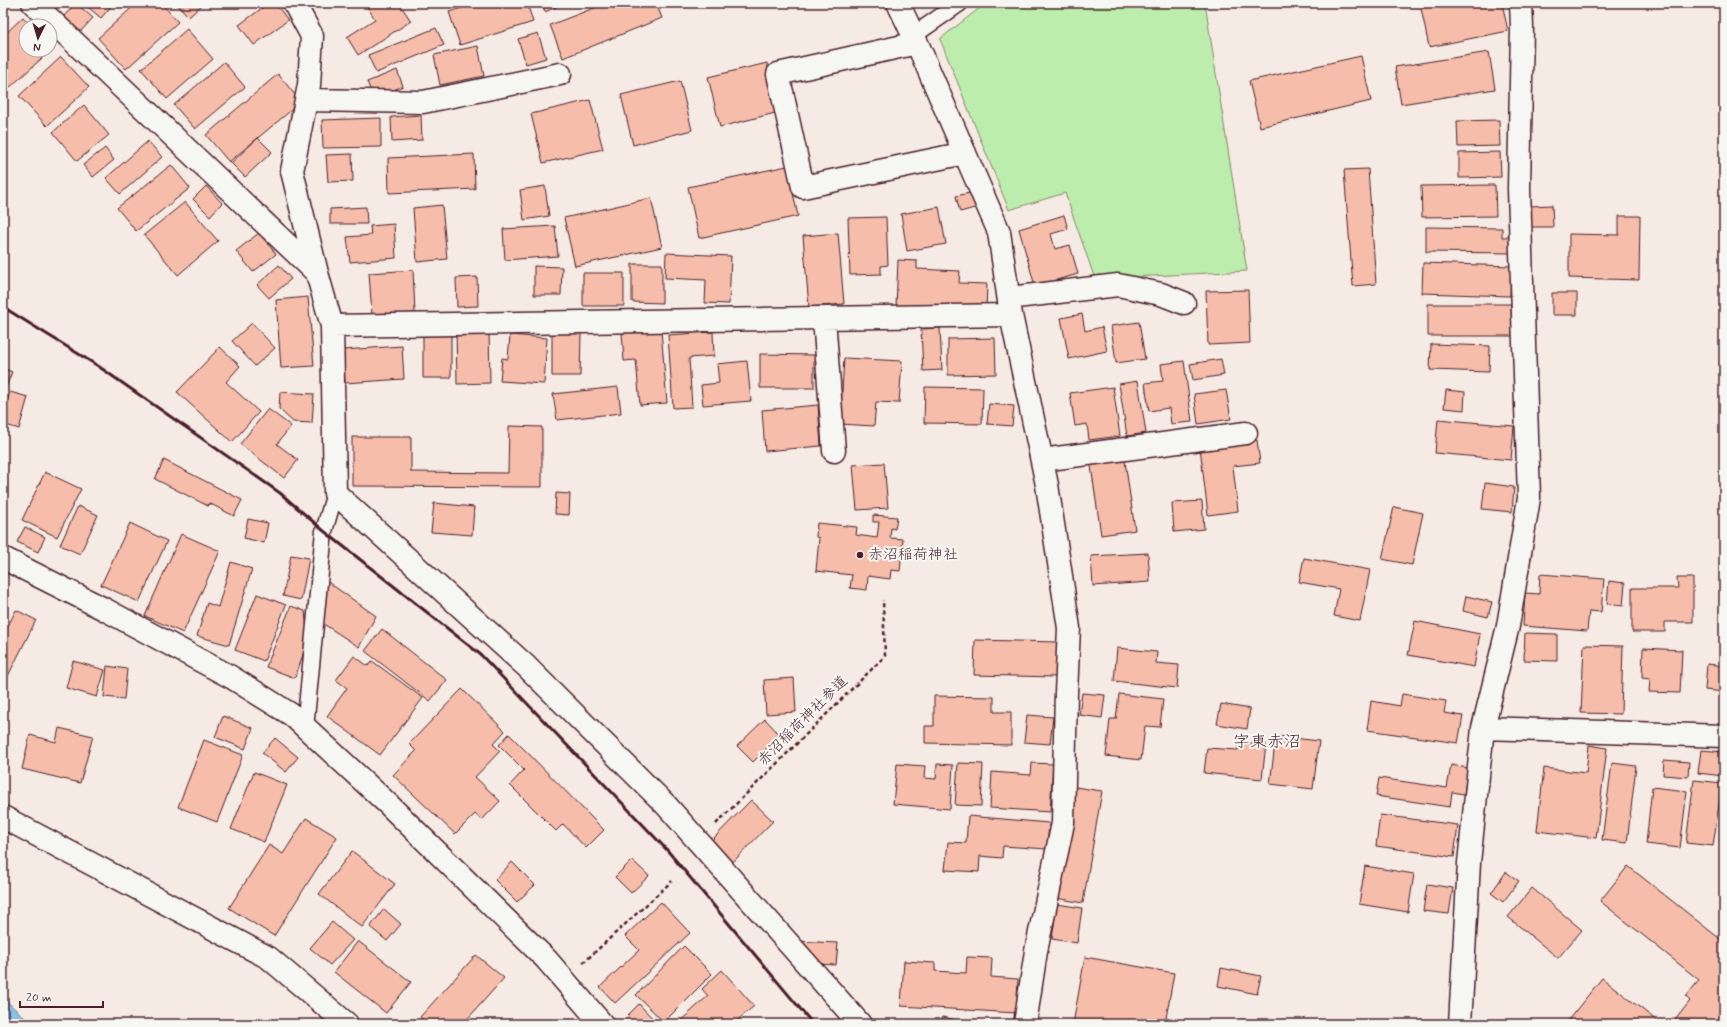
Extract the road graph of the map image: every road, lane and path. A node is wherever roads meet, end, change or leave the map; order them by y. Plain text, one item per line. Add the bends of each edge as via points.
1 (33, 3) edge
2 (294, 3) edge
3 (898, 3) edge
4 (960, 3) edge
5 (1521, 3) edge
6 (916, 39) junction
7 (560, 74) dead end
8 (306, 100) junction
9 (965, 153) junction
10 (317, 273) junction
11 (1184, 303) dead end
12 (1010, 306) junction
13 (824, 318) junction
14 (332, 326) junction
15 (1246, 433) dead end
16 (834, 451) dead end
17 (1042, 460) junction
18 (335, 493) junction
19 (3, 558) edge
20 (883, 600) dead end
21 (305, 728) junction
22 (1483, 728) junction
23 (1724, 736) edge
24 (3, 817) edge
25 (698, 842) junction
26 (672, 881) dead end
27 (564, 980) junction
28 (347, 1024) edge
29 (602, 1024) edge
30 (860, 1024) edge
31 (1026, 1024) edge
32 (1460, 1024) edge

1 - 10 street
2 - 8 street via 312,36
3 - 6 street
4 - 6 lane
5 - 22 street via 1519,189 1529,498 1508,626
6 - 9 street
6 - 9 street via 778,74 803,187
7 - 8 street via 423,102
8 - 10 street via 292,170
9 - 12 street via 999,232
10 - 14 street
11 - 12 street via 1162,294 1118,285
12 - 13 street
12 - 17 street
13 - 14 street
13 - 16 street
14 - 18 street
15 - 17 street
17 - 31 street via 1070,628 1064,823 1036,952
18 - 21 lane via 324,532
18 - 25 street via 526,666 666,805
19 - 21 street via 231,677 292,715
20 - 25 path, 赤沼稲荷神社参道 via 885,656
21 - 27 street via 388,804 546,959
22 - 23 street
22 - 32 street via 1469,863
24 - 28 street via 269,958
25 - 30 street
26 - 27 path
27 - 29 street

